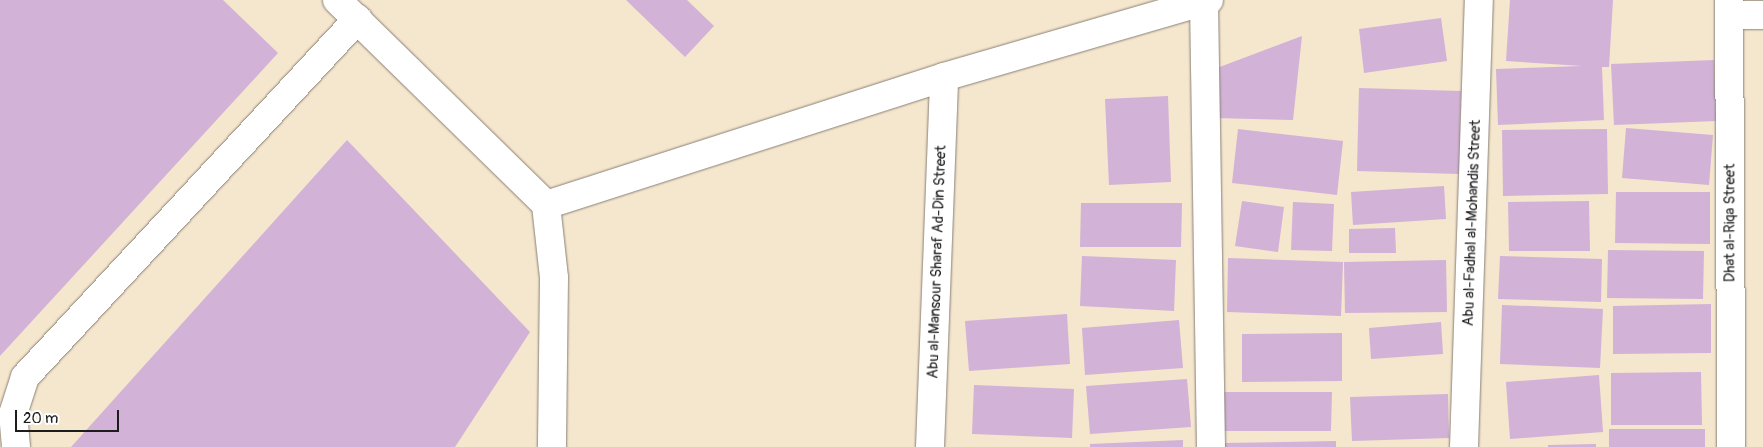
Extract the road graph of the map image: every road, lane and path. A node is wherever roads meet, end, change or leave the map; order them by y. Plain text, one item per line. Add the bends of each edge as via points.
1 (337, 0) edge
2 (1479, 0) edge
3 (1207, 1) edge
4 (1729, 8) edge
5 (1763, 15) edge
6 (358, 19) junction
7 (944, 77) junction
8 (546, 206) junction
9 (16, 447) edge
10 (552, 447) edge
11 (930, 447) edge
12 (1211, 447) edge
13 (1464, 447) edge
14 (1731, 447) edge

1 - 6 street
2 - 13 street, Abu al-Fadhal al-Mohandis Street
3 - 7 street
3 - 12 street
4 - 5 street
4 - 14 street, Dhat al-Riqa Street
6 - 8 street
6 - 9 street via 25,377 13,414
7 - 8 street
7 - 11 street, Abu al-Mansour Sharaf Ad-Din Street
8 - 10 street via 554,278

